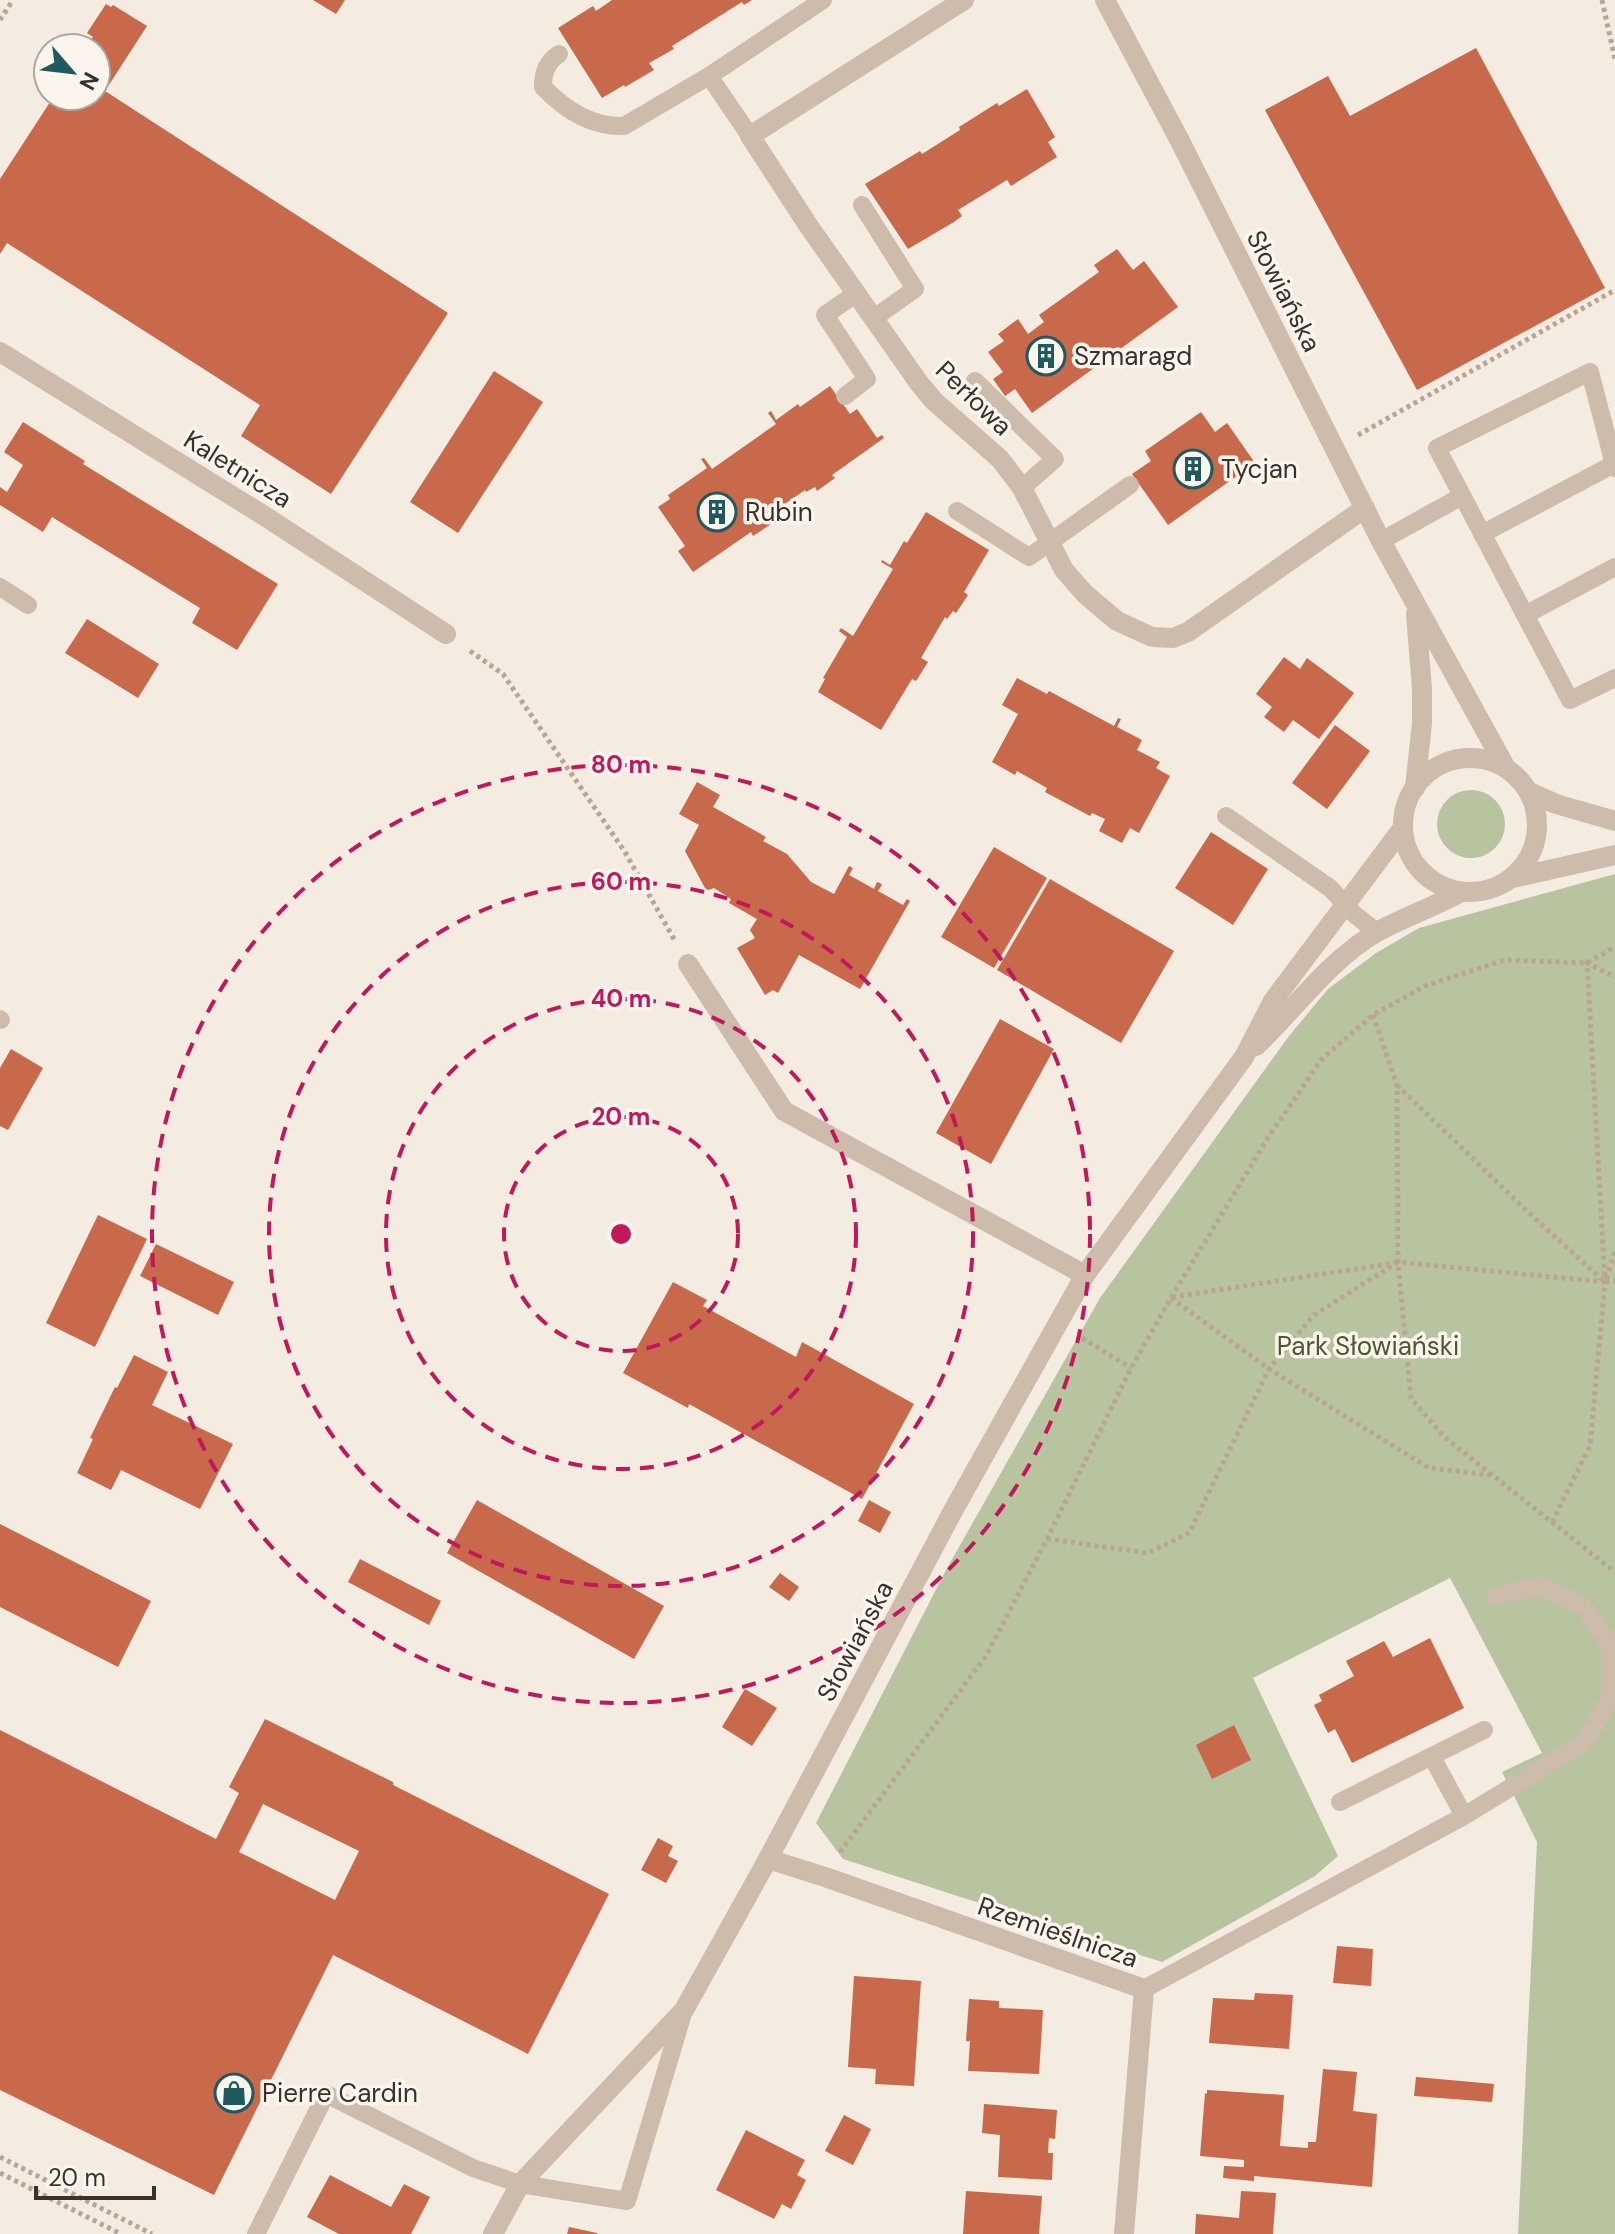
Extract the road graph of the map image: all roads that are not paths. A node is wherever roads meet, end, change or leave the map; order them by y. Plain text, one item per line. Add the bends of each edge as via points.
1 (823, 0) edge
2 (964, 0) edge
3 (1105, 0) edge
4 (559, 54) dead end
5 (709, 76) junction
6 (750, 136) junction
7 (862, 205) dead end
8 (857, 293) junction
9 (874, 318) junction
10 (0, 352) edge
11 (975, 381) dead end
12 (845, 396) dead end
13 (1614, 466) edge
14 (1130, 485) dead end
15 (1022, 488) junction
16 (1462, 496) junction
17 (1365, 508) junction
18 (957, 511) dead end
19 (1482, 534) junction
20 (1381, 541) junction
21 (1048, 542) junction
22 (1615, 567) edge
23 (0, 587) edge
24 (28, 605) dead end
25 (1415, 606) junction
26 (1525, 615) junction
27 (446, 634) road end
28 (1615, 678) edge
29 (1506, 768) junction
30 (1415, 788) junction
31 (1529, 792) junction
32 (1226, 816) dead end
33 (1615, 821) edge
34 (1402, 829) junction
35 (1615, 855) edge
36 (1513, 878) junction
37 (1461, 892) junction
38 (1347, 905) junction
39 (1377, 932) junction
40 (688, 964) road end
41 (1244, 1057) junction
42 (1085, 1275) junction
43 (1496, 1596) dead end
44 (1484, 1730) dead end
45 (1432, 1757) junction
46 (1340, 1802) dead end
47 (1464, 1816) junction
48 (768, 1859) junction
49 (1144, 1989) junction
50 (684, 2010) junction
51 (520, 2184) junction
52 (256, 2234) edge
53 (493, 2234) edge
54 (1124, 2234) edge

1 - 5 lane
2 - 6 street
3 - 17 street, Słowiańska
4 - 5 lane via 547,66 543,87 587,121 608,127 640,118
5 - 6 lane
6 - 8 street, Perłowa
7 - 9 lane via 915,289
8 - 9 street, Perłowa
8 - 12 lane via 825,315 867,379
9 - 15 street, Perłowa via 934,401 1000,459
10 - 27 street, Kaletnicza
11 - 15 lane via 1055,459
13 - 16 lane via 1590,372 1437,448
13 - 19 lane
14 - 21 lane
15 - 21 street, Perłowa
16 - 19 lane
16 - 20 lane
17 - 20 street, Słowiańska
17 - 21 street, Perłowa via 1173,638 1152,637 1117,621 1064,570
18 - 21 lane via 1029,557
19 - 26 lane
20 - 25 street, Słowiańska
22 - 26 lane
23 - 24 lane
25 - 29 street, Słowiańska
25 - 30 street via 1422,689
26 - 28 lane via 1570,700
29 - 30 street via 1487,760 1446,762
29 - 31 street
30 - 34 street
31 - 33 street
31 - 36 street via 1538,825 1535,846
32 - 38 lane
34 - 37 street via 1422,873
34 - 38 street
35 - 36 street
36 - 37 street via 1479,892
37 - 39 street
38 - 39 lane
38 - 41 street via 1273,1001
39 - 41 street via 1312,984 1287,1017
40 - 42 street via 784,1111
41 - 42 street, Słowiańska
42 - 48 street, Słowiańska
43 - 47 lane via 1539,1586 1583,1606 1610,1646 1610,1700 1583,1743
44 - 45 lane
45 - 46 lane
45 - 47 lane
47 - 49 lane
48 - 49 street, Rzemieślnicza
48 - 50 street, Słowiańska
49 - 54 street, Rzemieślnicza
50 - 51 street, Słowiańska
50 - 51 lane via 627,2201
51 - 52 lane via 473,2168 326,2094
51 - 53 street, Słowiańska

